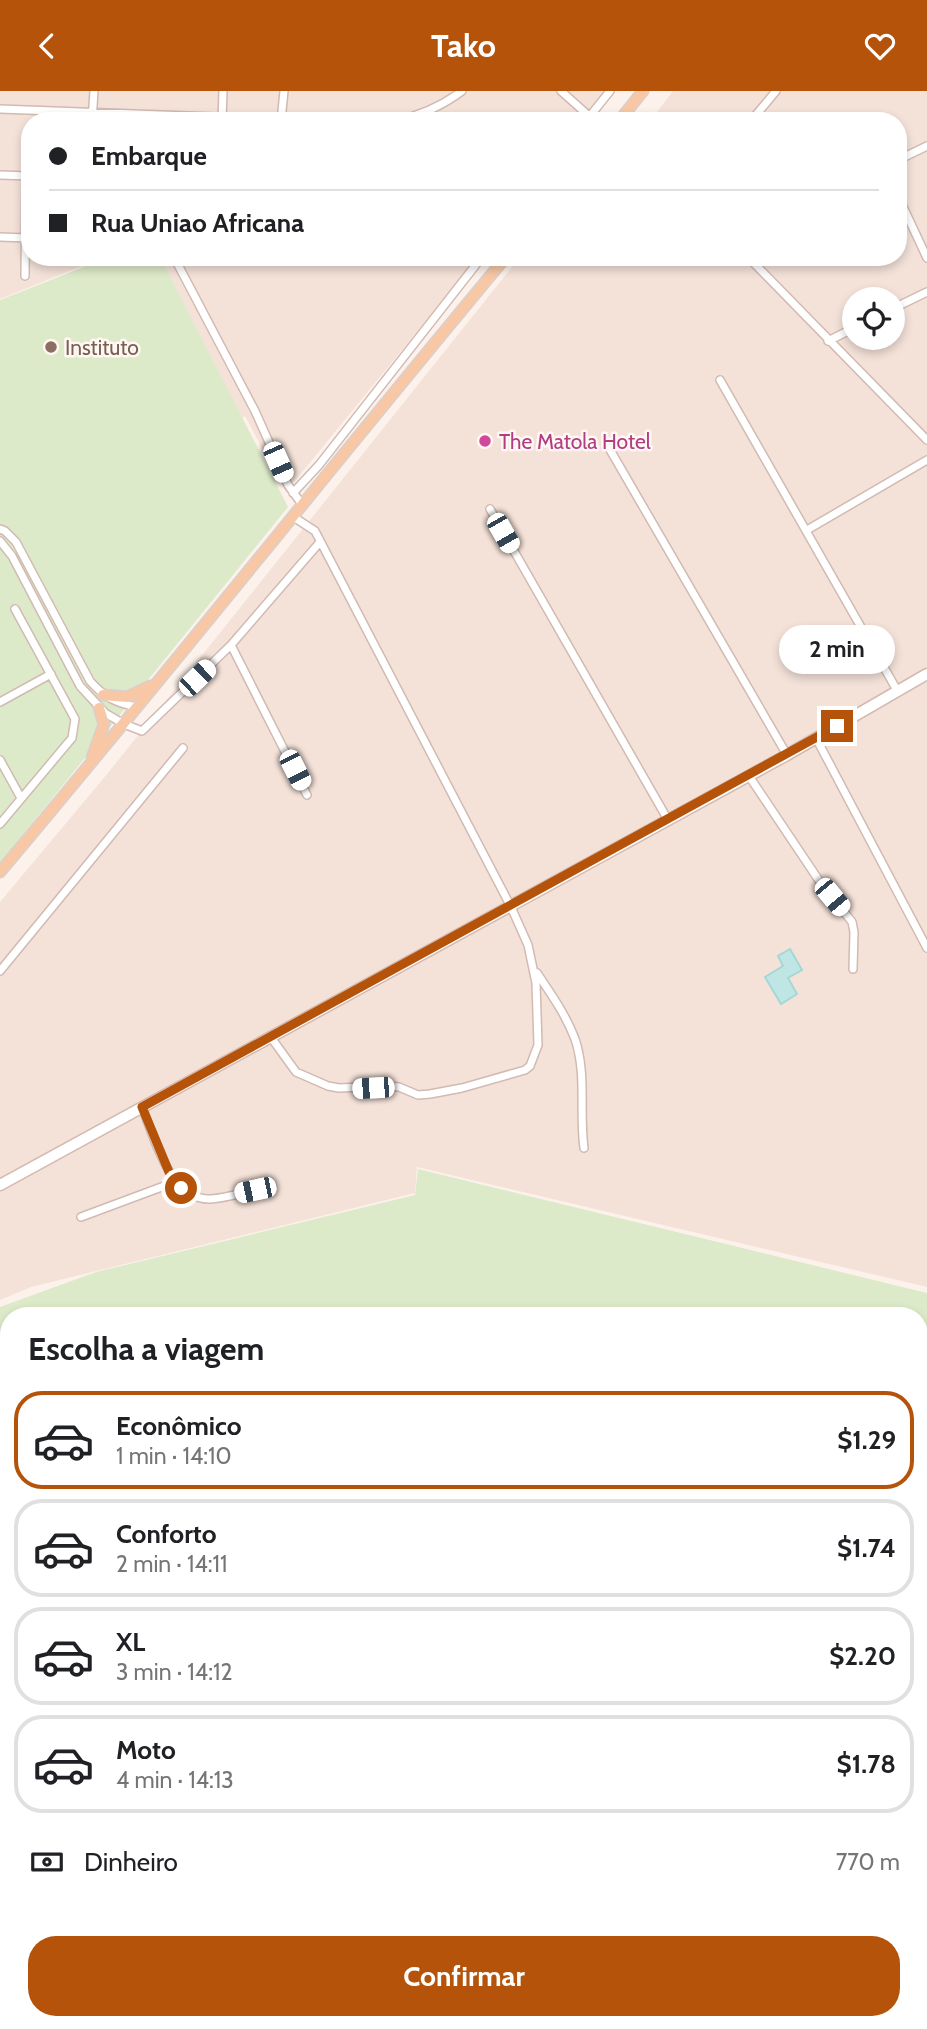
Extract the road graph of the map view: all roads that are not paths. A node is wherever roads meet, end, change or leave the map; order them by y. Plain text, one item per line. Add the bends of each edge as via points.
1 (94, 91) edge
2 (223, 91) edge
3 (284, 91) edge
4 (462, 91) edge
5 (561, 91) edge
6 (610, 91) edge
7 (643, 91) edge
8 (785, 91) edge
9 (774, 94) edge
10 (0, 109) edge
11 (34, 112) edge
12 (92, 112) edge
13 (223, 112) edge
14 (282, 112) edge
15 (423, 112) edge
16 (581, 112) edge
17 (594, 112) edge
18 (626, 112) edge
19 (759, 112) edge
20 (927, 146) edge
21 (907, 156) edge
22 (0, 175) edge
23 (21, 176) edge
24 (907, 215) edge
25 (0, 237) edge
26 (21, 238) edge
27 (927, 258) edge
28 (26, 266) edge
29 (179, 266) edge
30 (475, 266) edge
31 (498, 266) edge
32 (757, 266) edge
33 (25, 276) dead end
34 (927, 292) edge
35 (905, 303) edge
36 (842, 334) edge
37 (828, 341) junction
38 (720, 380) dead end
39 (927, 440) edge
40 (609, 448) dead end
41 (927, 460) edge
42 (293, 493) junction
43 (301, 503) junction
44 (490, 509) dead end
45 (291, 516) junction
46 (0, 529) edge
47 (807, 530) junction
48 (0, 541) edge
49 (320, 542) junction
50 (15, 609) dead end
51 (231, 645) junction
52 (51, 674) junction
53 (927, 674) edge
54 (160, 679) junction
55 (898, 692) junction
56 (103, 695) junction
57 (0, 702) edge
58 (99, 708) junction
59 (137, 708) junction
60 (124, 724) junction
61 (816, 738) junction
62 (183, 748) dead end
63 (787, 755) junction
64 (0, 760) edge
65 (88, 767) junction
66 (749, 776) junction
67 (307, 795) dead end
68 (22, 798) junction
69 (668, 820) junction
70 (0, 824) edge
71 (0, 872) edge
72 (511, 907) junction
73 (927, 948) edge
74 (853, 969) dead end
75 (534, 970) junction
76 (0, 971) edge
77 (270, 1036) junction
78 (142, 1107) junction
79 (584, 1148) dead end
80 (175, 1182) junction
81 (0, 1185) edge
82 (255, 1190) dead end
83 (81, 1217) dead end

1 - 12 street
2 - 13 street
3 - 14 street
4 - 15 street
5 - 16 street
6 - 17 street
7 - 18 main road
8 - 9 street
9 - 19 street
10 - 11 street
20 - 21 street
22 - 23 street
24 - 27 street
25 - 26 street
28 - 33 street
29 - 42 street
30 - 42 street
31 - 43 main road
32 - 37 street
34 - 35 street
36 - 37 street
37 - 39 street
38 - 47 street
40 - 63 street
41 - 47 street
42 - 43 street
43 - 45 main road
44 - 69 street
45 - 49 street via 315,531
45 - 54 main road
46 - 56 street via 16,543 90,681
47 - 55 street
48 - 58 street via 80,686
49 - 51 street
49 - 72 street
50 - 52 street
51 - 60 street via 147,728 136,730
51 - 67 street
52 - 57 street
52 - 68 street via 75,719 72,738
53 - 55 main road
54 - 56 main road via 127,697
54 - 59 main road
55 - 61 main road
56 - 59 street
58 - 60 street
58 - 65 main road via 103,730
59 - 60 main road
60 - 65 main road
61 - 63 main road
61 - 73 street
62 - 76 street
63 - 66 main road
64 - 68 street
65 - 71 main road
66 - 69 main road
66 - 74 street via 817,879 852,922
68 - 70 street
69 - 72 main road
72 - 75 street
72 - 77 main road
75 - 77 street via 539,1034 530,1066 462,1088 418,1094 399,1087 328,1086 296,1072
75 - 79 street via 558,1003 575,1039
77 - 78 main road
78 - 80 street
78 - 81 main road
80 - 82 street via 209,1199
80 - 83 street

